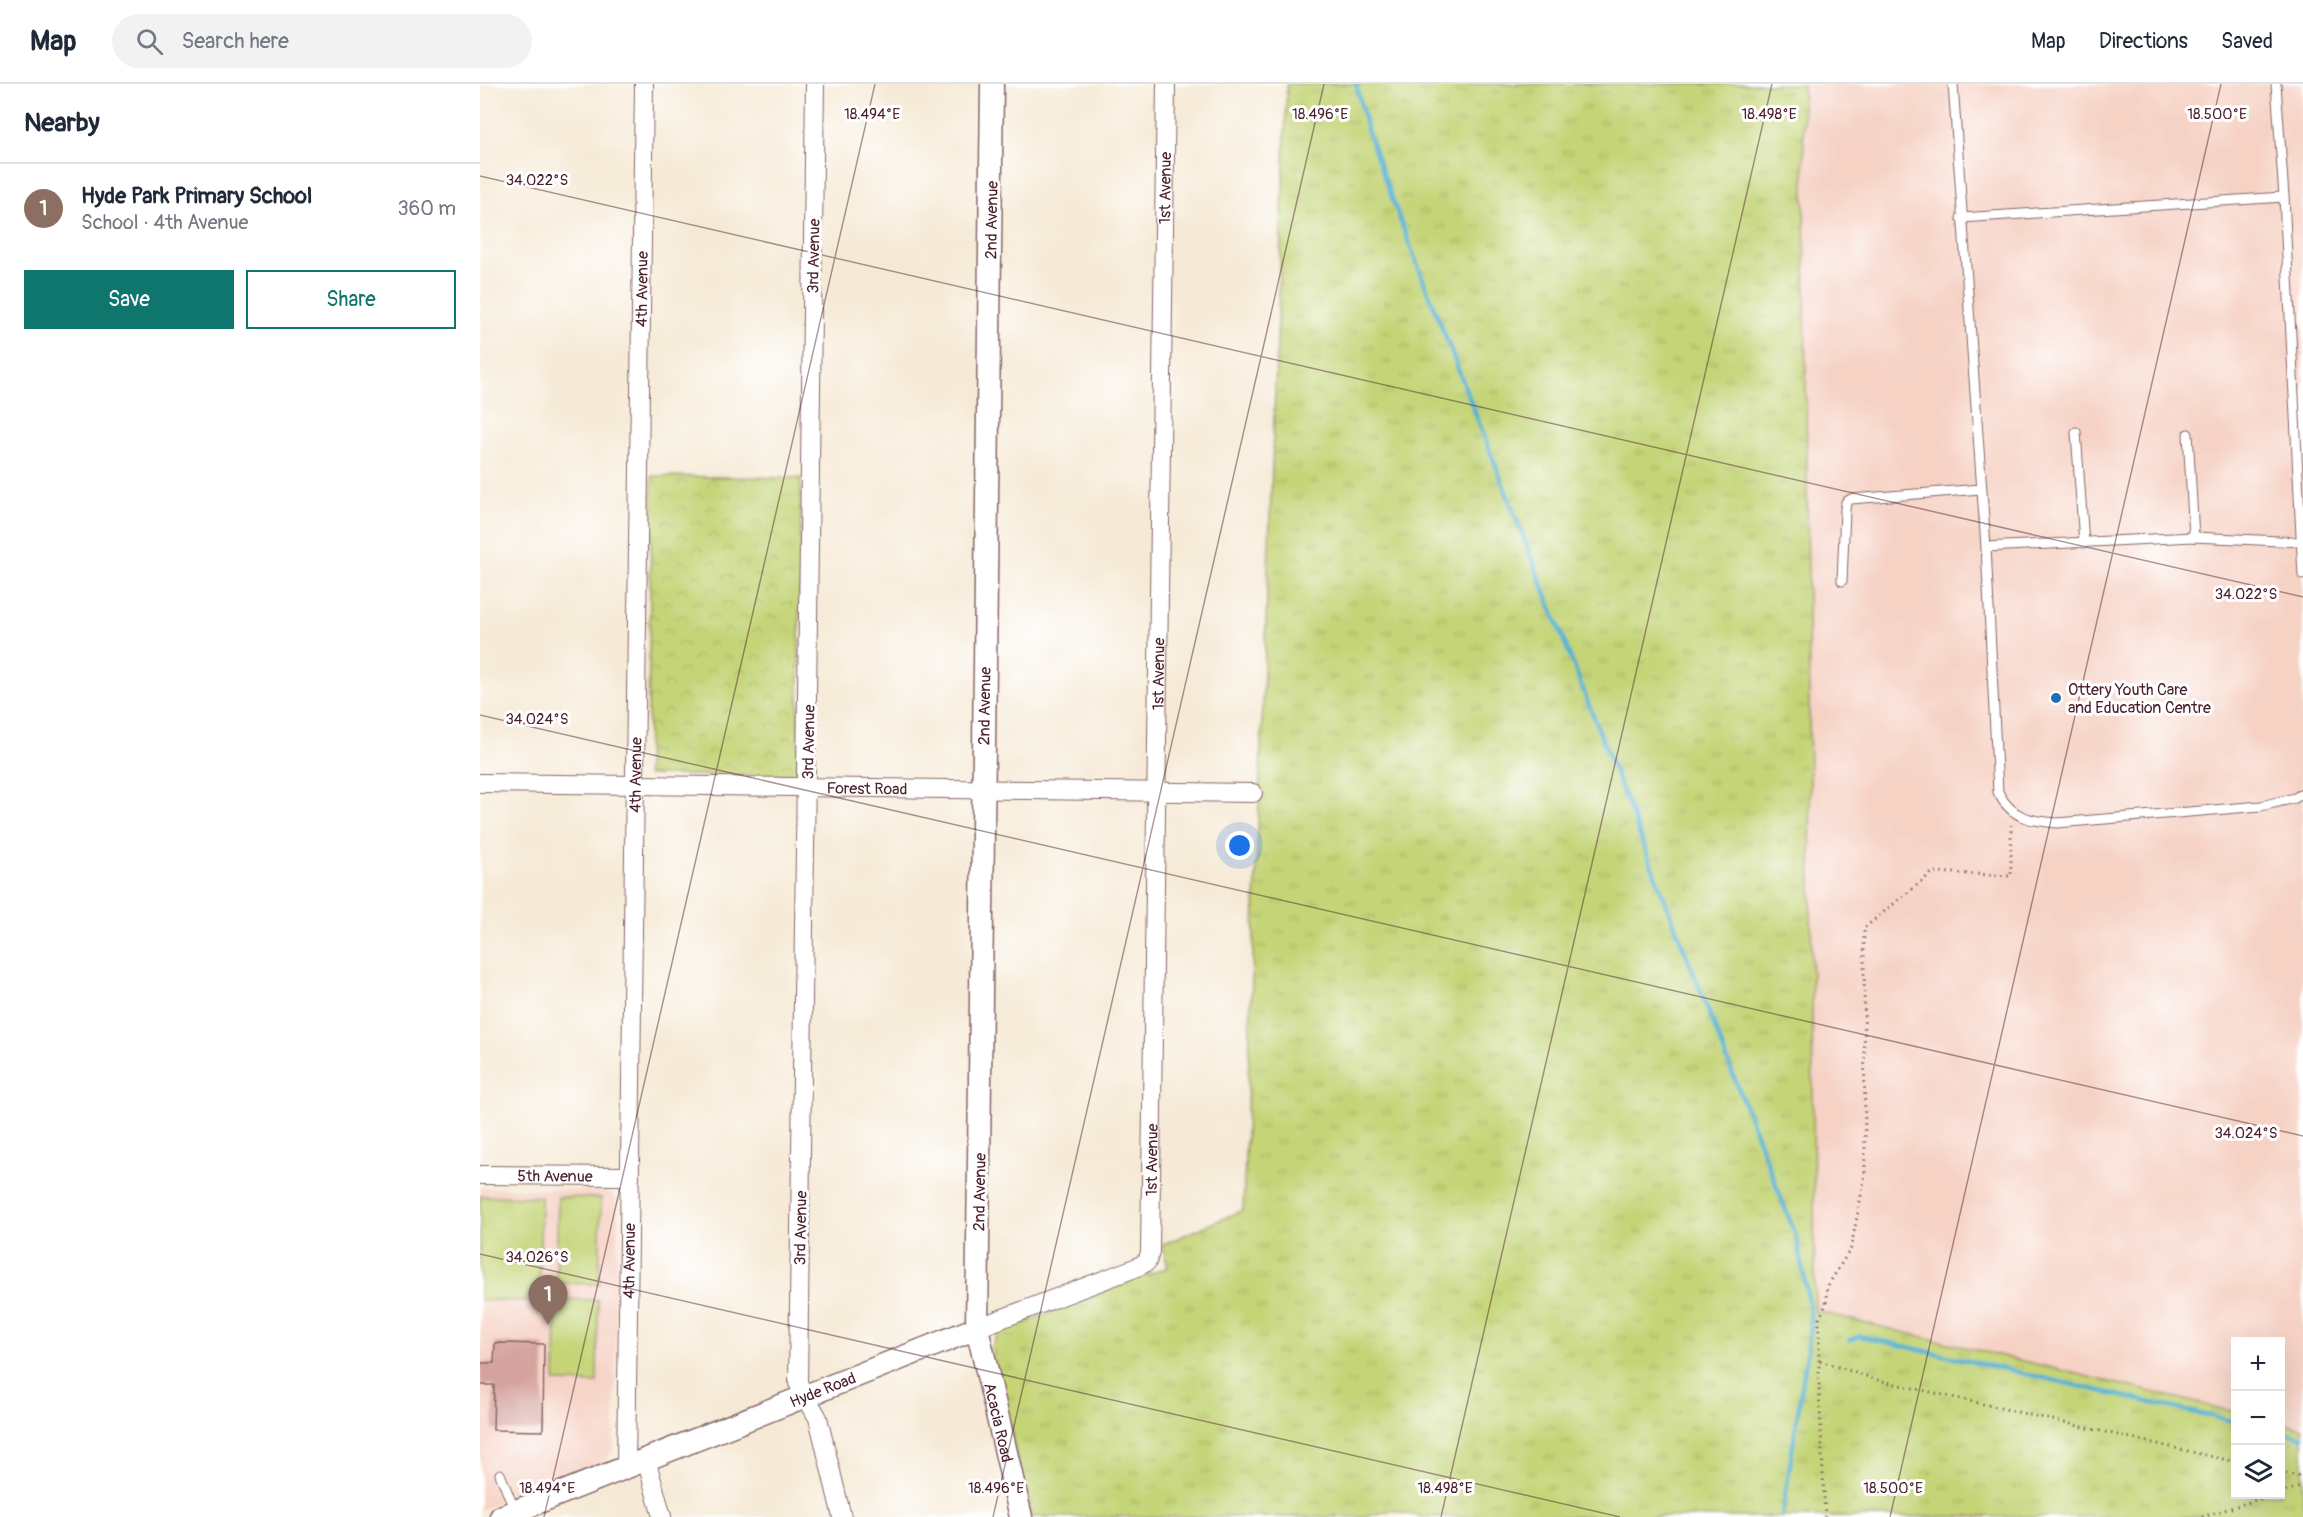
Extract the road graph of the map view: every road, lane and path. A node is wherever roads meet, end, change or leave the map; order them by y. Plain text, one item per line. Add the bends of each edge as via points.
1 (644, 84) edge
2 (815, 84) edge
3 (992, 84) edge
4 (1166, 84) edge
5 (1953, 84) edge
6 (2276, 84) edge
7 (2284, 197) junction
8 (1961, 218) junction
9 (2076, 432) dead end
10 (2188, 434) dead end
11 (1982, 489) junction
12 (2194, 537) junction
13 (2302, 542) edge
14 (2084, 543) junction
15 (1986, 547) junction
16 (2303, 575) edge
17 (1842, 581) dead end
18 (480, 783) edge
19 (635, 785) junction
20 (807, 787) junction
21 (983, 790) junction
22 (1156, 790) junction
23 (1252, 793) dead end
24 (2303, 793) edge
25 (2017, 815) junction
26 (480, 1175) edge
27 (630, 1176) junction
28 (1147, 1262) joint
29 (977, 1328) junction
30 (1820, 1361) junction
31 (806, 1397) junction
32 (2231, 1461) edge
33 (636, 1463) junction
34 (2285, 1473) edge
35 (500, 1474) dead end
36 (2303, 1477) edge
37 (2303, 1486) edge
38 (2285, 1491) edge
39 (2259, 1499) edge
40 (508, 1514) edge
41 (662, 1517) edge
42 (842, 1517) edge
43 (1021, 1517) edge
44 (1825, 1517) edge
45 (2202, 1517) edge

1 - 19 street, 4th Avenue
2 - 20 street, 3rd Avenue
3 - 21 street, 2nd Avenue
4 - 22 street, 1st Avenue
5 - 8 lane
6 - 7 lane
7 - 8 lane
7 - 13 lane
8 - 11 lane
9 - 14 lane
10 - 12 lane
11 - 15 lane
11 - 17 lane via 1846,502
12 - 13 lane
12 - 14 lane
13 - 16 lane
14 - 15 lane
15 - 25 lane via 1998,792 2004,805
18 - 19 street, Forest Road
19 - 20 street, Forest Road
19 - 27 street, 4th Avenue
20 - 21 street, Forest Road
20 - 31 street, 3rd Avenue via 798,1366 798,1383
21 - 22 street, Forest Road
21 - 29 street, 2nd Avenue
22 - 23 street, Forest Road
22 - 28 street, 1st Avenue via 1151,1243
24 - 25 lane via 2261,806 2057,823 2030,821
25 - 30 path via 2010,826 2011,876 1933,872 1864,928 1865,1175 1851,1248 1827,1287 1826,1304 1819,1319
26 - 27 street, 5th Avenue
27 - 33 street, 4th Avenue
28 - 29 street, Hyde Road
29 - 31 street, Hyde Road
29 - 43 street, Acacia Road
30 - 32 path via 1878,1380
30 - 44 path
31 - 33 street, Hyde Road
31 - 42 street, 3rd Avenue via 820,1425
33 - 40 street, Hyde Road
33 - 41 street, 4th Avenue
34 - 36 path
35 - 40 lane
37 - 38 path
39 - 45 path

